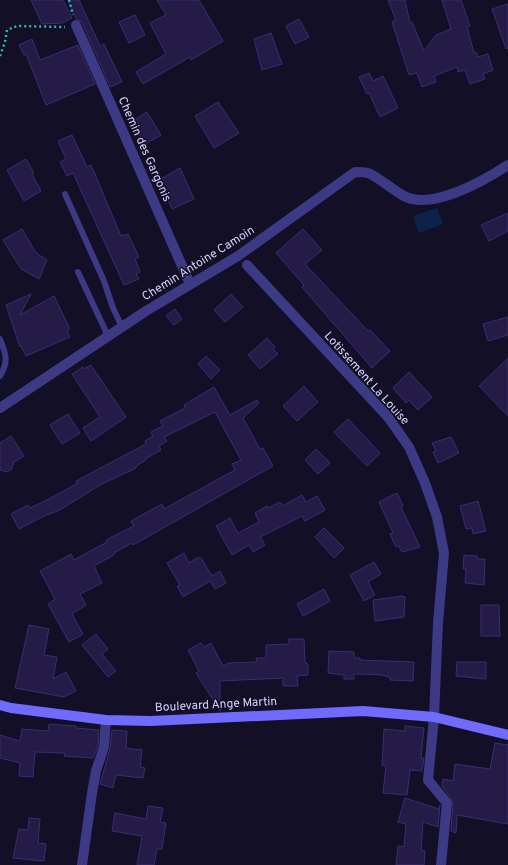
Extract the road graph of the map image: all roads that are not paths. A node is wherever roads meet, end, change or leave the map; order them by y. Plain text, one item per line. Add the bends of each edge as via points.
1 (76, 24) road end
2 (508, 165) edge
3 (65, 194) dead end
4 (247, 265) dead end
5 (78, 272) dead end
6 (190, 284) junction
7 (122, 327) junction
8 (108, 336) junction
9 (0, 339) edge
10 (0, 376) edge
11 (0, 408) edge
12 (0, 705) edge
13 (434, 717) junction
14 (106, 720) junction
15 (508, 735) edge
16 (82, 865) edge
17 (441, 865) edge

1 - 6 street, Chemin des Gargonis
2 - 6 street, Chemin Antoine Camoin via 485,180 458,192 438,198 422,199 406,198 368,173 355,172 238,256
3 - 7 lane
4 - 13 street, Lotissement La Louise via 388,417 409,447 425,482 437,517 444,553
5 - 8 lane
6 - 7 street, Chemin Antoine Camoin
7 - 8 street, Chemin Antoine Camoin
8 - 11 street, Chemin Antoine Camoin
9 - 10 lane via 5,352 6,367
12 - 14 street, Boulevard Ange Martin
13 - 14 street, Boulevard Ange Martin via 364,711 151,721
13 - 15 street, Boulevard Ange Martin
13 - 17 street, Lotissement La Louise via 428,780 447,803
14 - 16 street via 104,747 96,771

